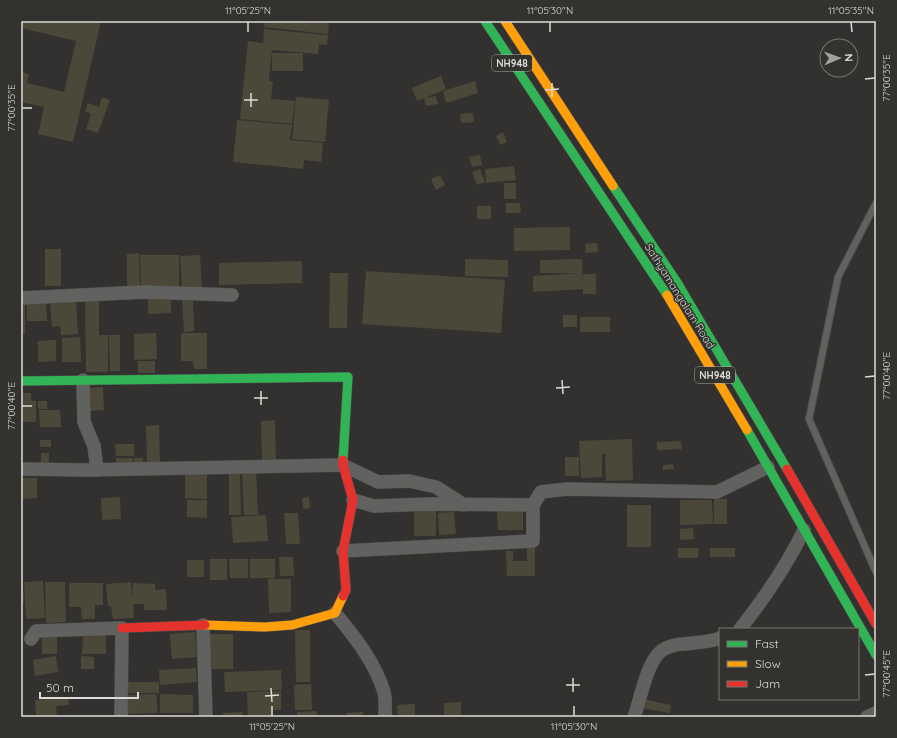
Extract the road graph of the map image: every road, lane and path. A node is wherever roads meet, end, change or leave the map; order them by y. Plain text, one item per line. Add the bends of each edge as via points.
1 (486, 21) edge
2 (506, 21) edge
3 (876, 203) edge
4 (232, 295) dead end
5 (21, 298) edge
6 (83, 380) junction
7 (21, 381) edge
8 (343, 466) junction
9 (768, 467) junction
10 (21, 469) edge
11 (97, 470) junction
12 (353, 500) junction
13 (464, 505) junction
14 (533, 505) junction
15 (804, 530) junction
16 (343, 551) junction
17 (876, 572) edge
18 (335, 613) junction
19 (876, 624) edge
20 (203, 625) junction
21 (122, 628) junction
22 (741, 628) edge
23 (876, 633) edge
24 (719, 638) edge
25 (31, 639) dead end
26 (866, 639) junction
27 (876, 655) edge
28 (876, 713) edge
29 (121, 717) edge
30 (206, 717) edge
31 (385, 717) edge
32 (634, 717) edge
33 (867, 717) edge

1 - 9 main road, Sathyamangalam Road / NH948 via 665,292
2 - 19 main road, Sathyamangalam Road / NH948 via 678,284
3 - 17 lane via 838,277 809,419
4 - 5 street via 145,292
6 - 7 main road
6 - 8 main road via 348,377
6 - 11 street via 84,422 94,446
8 - 11 street
8 - 12 main road
8 - 13 street via 378,482 409,481 436,487
9 - 14 street via 718,492 567,489 541,492
9 - 15 main road, Sathyamangalam Road / NH948
10 - 11 street
12 - 13 street via 374,506
12 - 16 main road
13 - 14 street
14 - 16 street via 533,541
15 - 22 street via 754,612
15 - 26 main road, Sathyamangalam Road / NH948
16 - 18 main road via 346,590
18 - 20 main road via 292,625
18 - 31 street via 355,638 376,672 384,693
20 - 21 main road
20 - 30 street
21 - 25 street via 36,631
21 - 29 street
23 - 26 main road
24 - 32 street via 708,643 665,648 656,657
26 - 27 main road, Sathyamangalam Road / NH948
28 - 33 street

